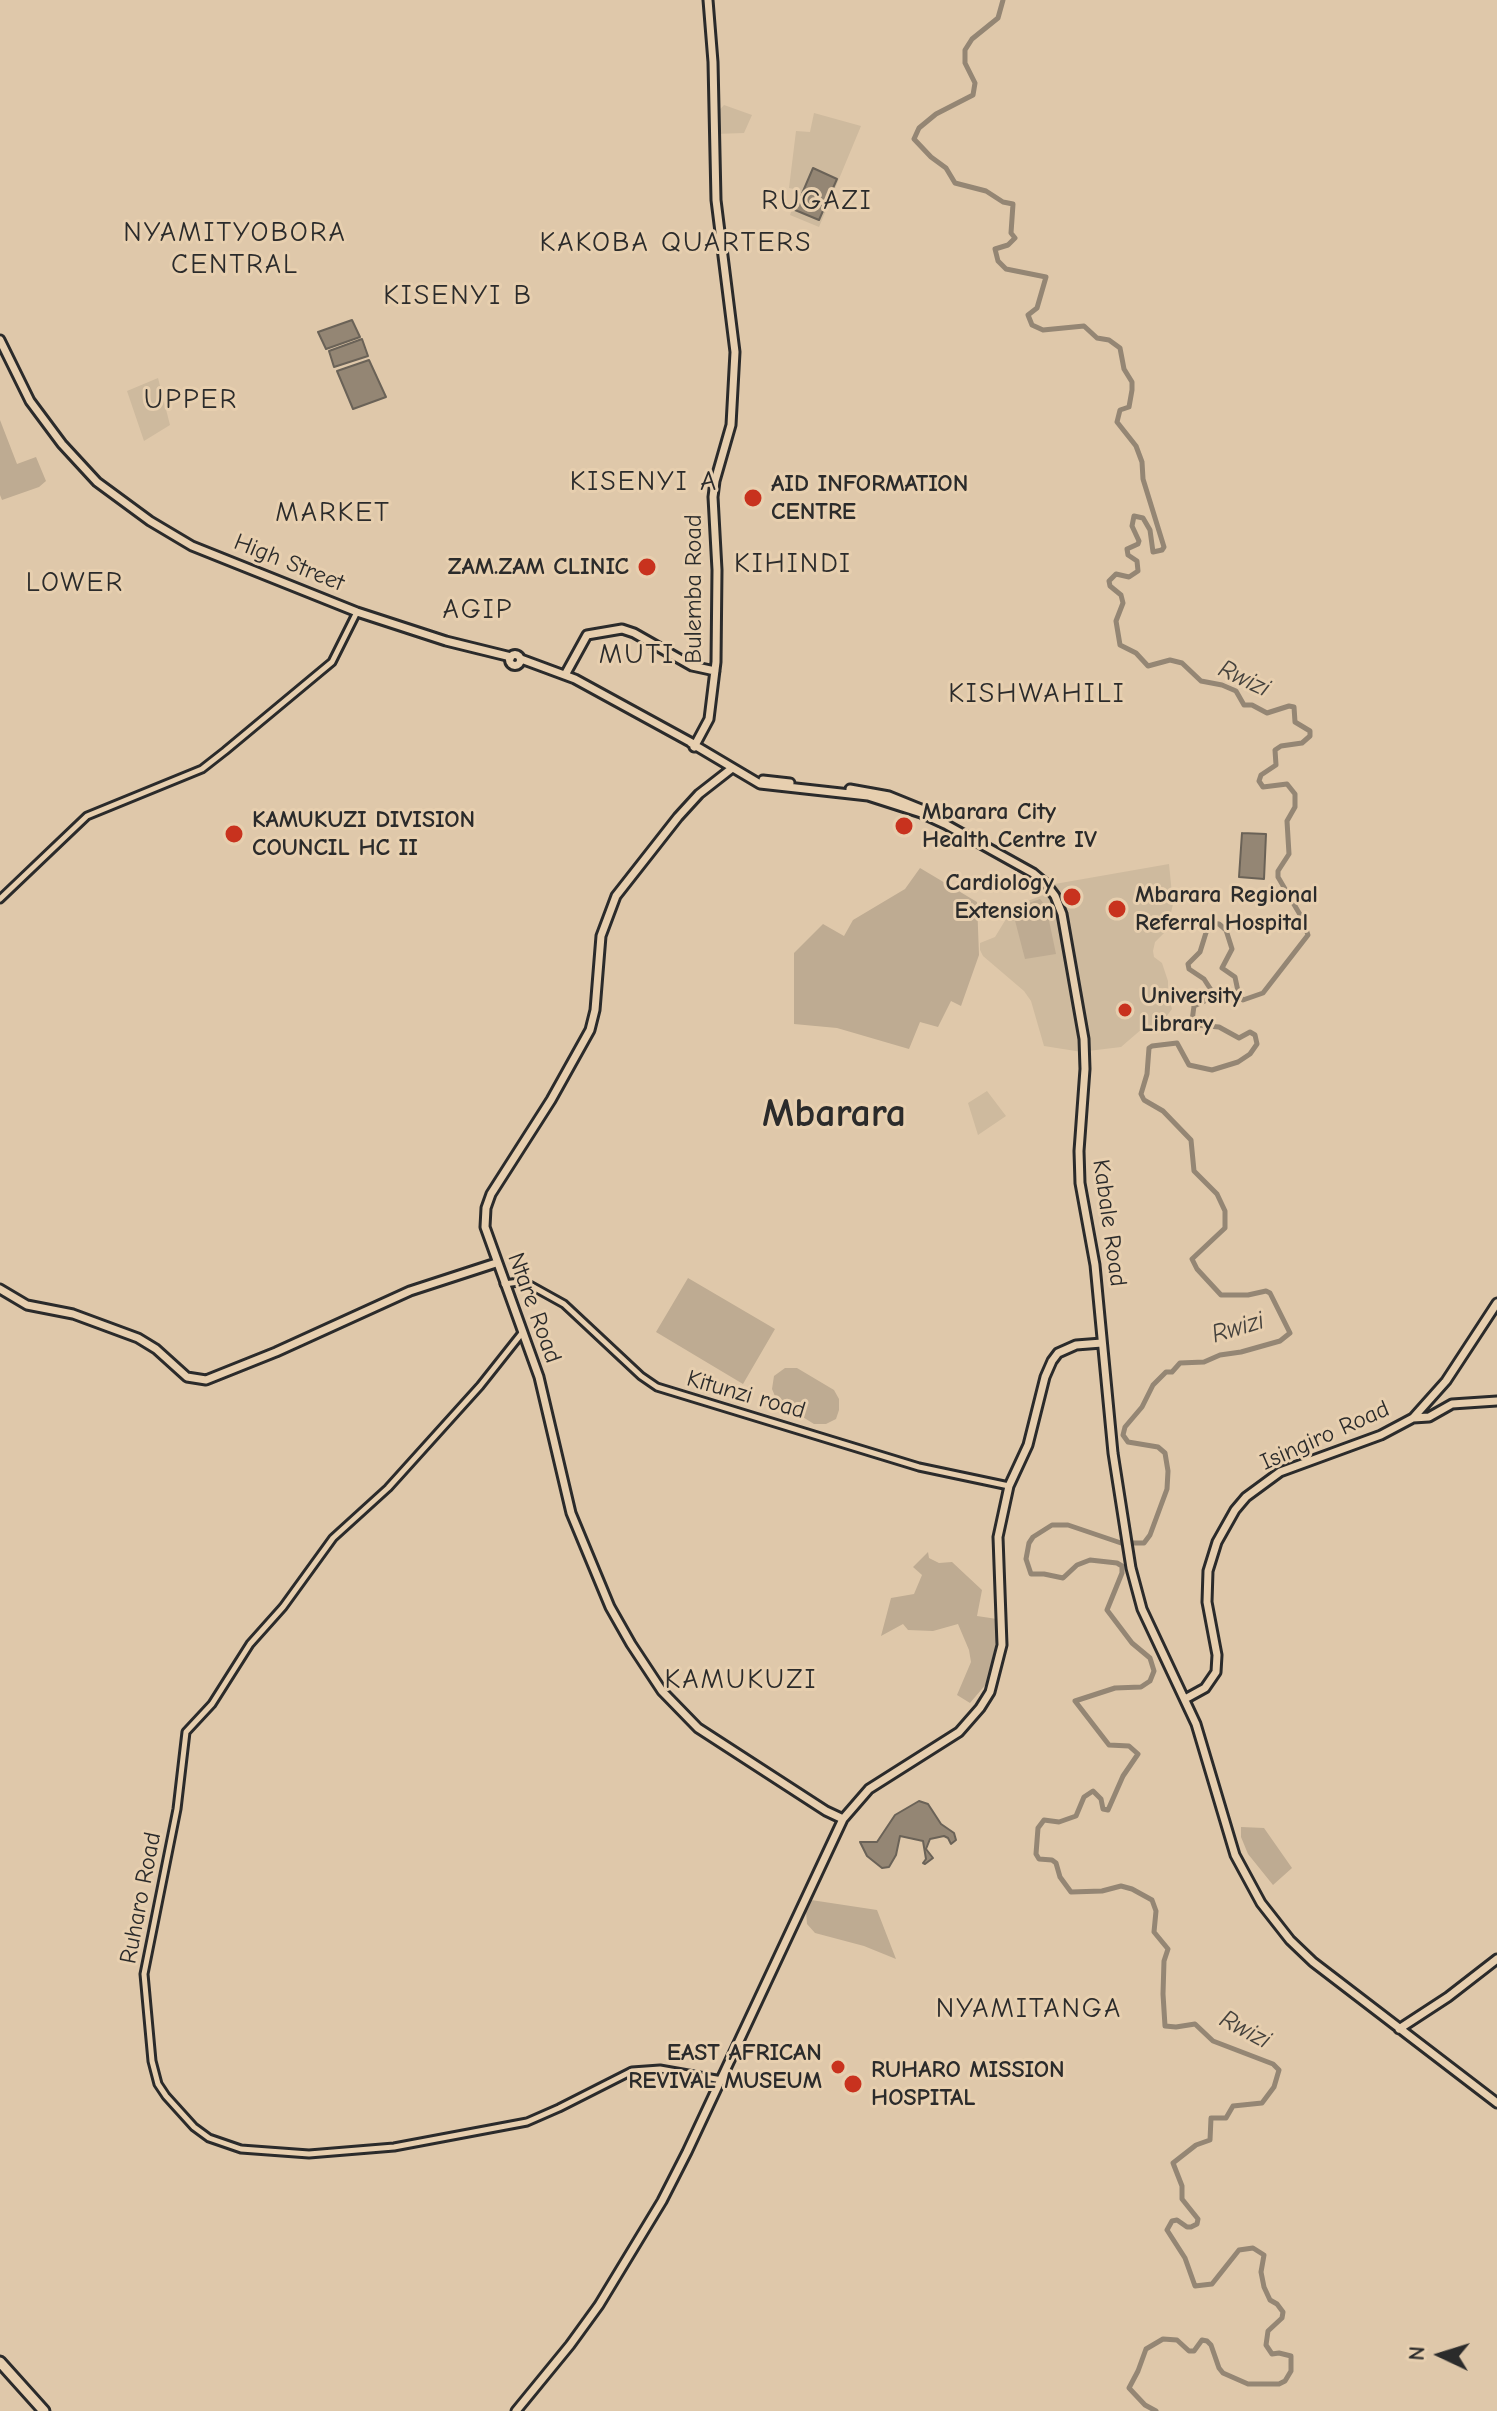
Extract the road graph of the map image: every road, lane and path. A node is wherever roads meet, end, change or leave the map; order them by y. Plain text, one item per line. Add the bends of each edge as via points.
1 (708, 0) edge
2 (0, 340) edge
3 (357, 612) junction
4 (715, 671) junction
5 (565, 675) junction
6 (693, 744) junction
7 (731, 769) junction
8 (747, 776) junction
9 (980, 844) joint
10 (0, 899) edge
11 (496, 1263) junction
12 (504, 1284) junction
13 (0, 1289) edge
14 (1497, 1303) edge
15 (522, 1333) junction
16 (1102, 1344) junction
17 (1041, 1394) junction
18 (1497, 1401) edge
19 (1413, 1418) junction
20 (1009, 1486) junction
21 (1185, 1699) junction
22 (843, 1819) junction
23 (1497, 1959) edge
24 (1399, 2029) junction
25 (722, 2080) junction
26 (1497, 2103) edge
27 (0, 2365) edge
28 (41, 2411) edge
29 (516, 2411) edge

1 - 4 main road, Bulemba Road via 716,200 735,352 731,425 713,497
2 - 3 main road, High Street via 30,401 62,444 128,506 192,546
3 - 5 main road, High Street
3 - 10 street via 332,662 225,751 202,769 87,816
4 - 5 main road via 692,666 622,629 587,635
4 - 6 main road, Bulemba Road via 709,719
5 - 6 main road, High Street
6 - 7 main road, High Street
6 - 8 main road, High Street
7 - 8 main road, High Street
7 - 11 main road, Ntare Road via 678,817 609,910 590,1030 486,1208 485,1227
8 - 9 main road, High Street via 775,787 868,796 941,821
9 - 16 main road, Kabale Road via 1041,879 1062,914 1084,1039 1079,1174
11 - 12 main road, Ntare Road
11 - 13 main road via 410,1291 206,1380 187,1377 138,1338 73,1314 27,1305
12 - 15 main road, Ntare Road
12 - 20 street, Kitunzi road via 528,1284 564,1304 660,1388 919,1467
14 - 19 main road, Isingiro Road via 1446,1381
15 - 22 main road, Ntare Road via 539,1377 571,1513 610,1607 650,1674 709,1736
15 - 25 street, Ruharo Road via 388,1488 333,1538 186,1732 177,1809 144,1974 158,2084 209,2138 241,2149 309,2154 394,2147 527,2122 632,2071 660,2069
16 - 17 main road via 1076,1345 1058,1353
16 - 17 main road via 1072,1344 1056,1353
16 - 21 main road, Kabale Road via 1129,1554 1142,1609
17 - 20 main road via 1028,1445
18 - 19 main road via 1452,1404 1429,1417
19 - 21 main road, Isingiro Road via 1280,1472 1235,1510 1208,1571 1216,1672 1205,1688
20 - 22 main road via 998,1537 1002,1645 990,1692 959,1732 869,1789
21 - 24 main road, Kabale Road via 1235,1855 1256,1896 1306,1957
22 - 25 main road
23 - 24 main road
24 - 26 main road, Kabale Road
25 - 29 main road via 662,2201 599,2305
27 - 28 highway

